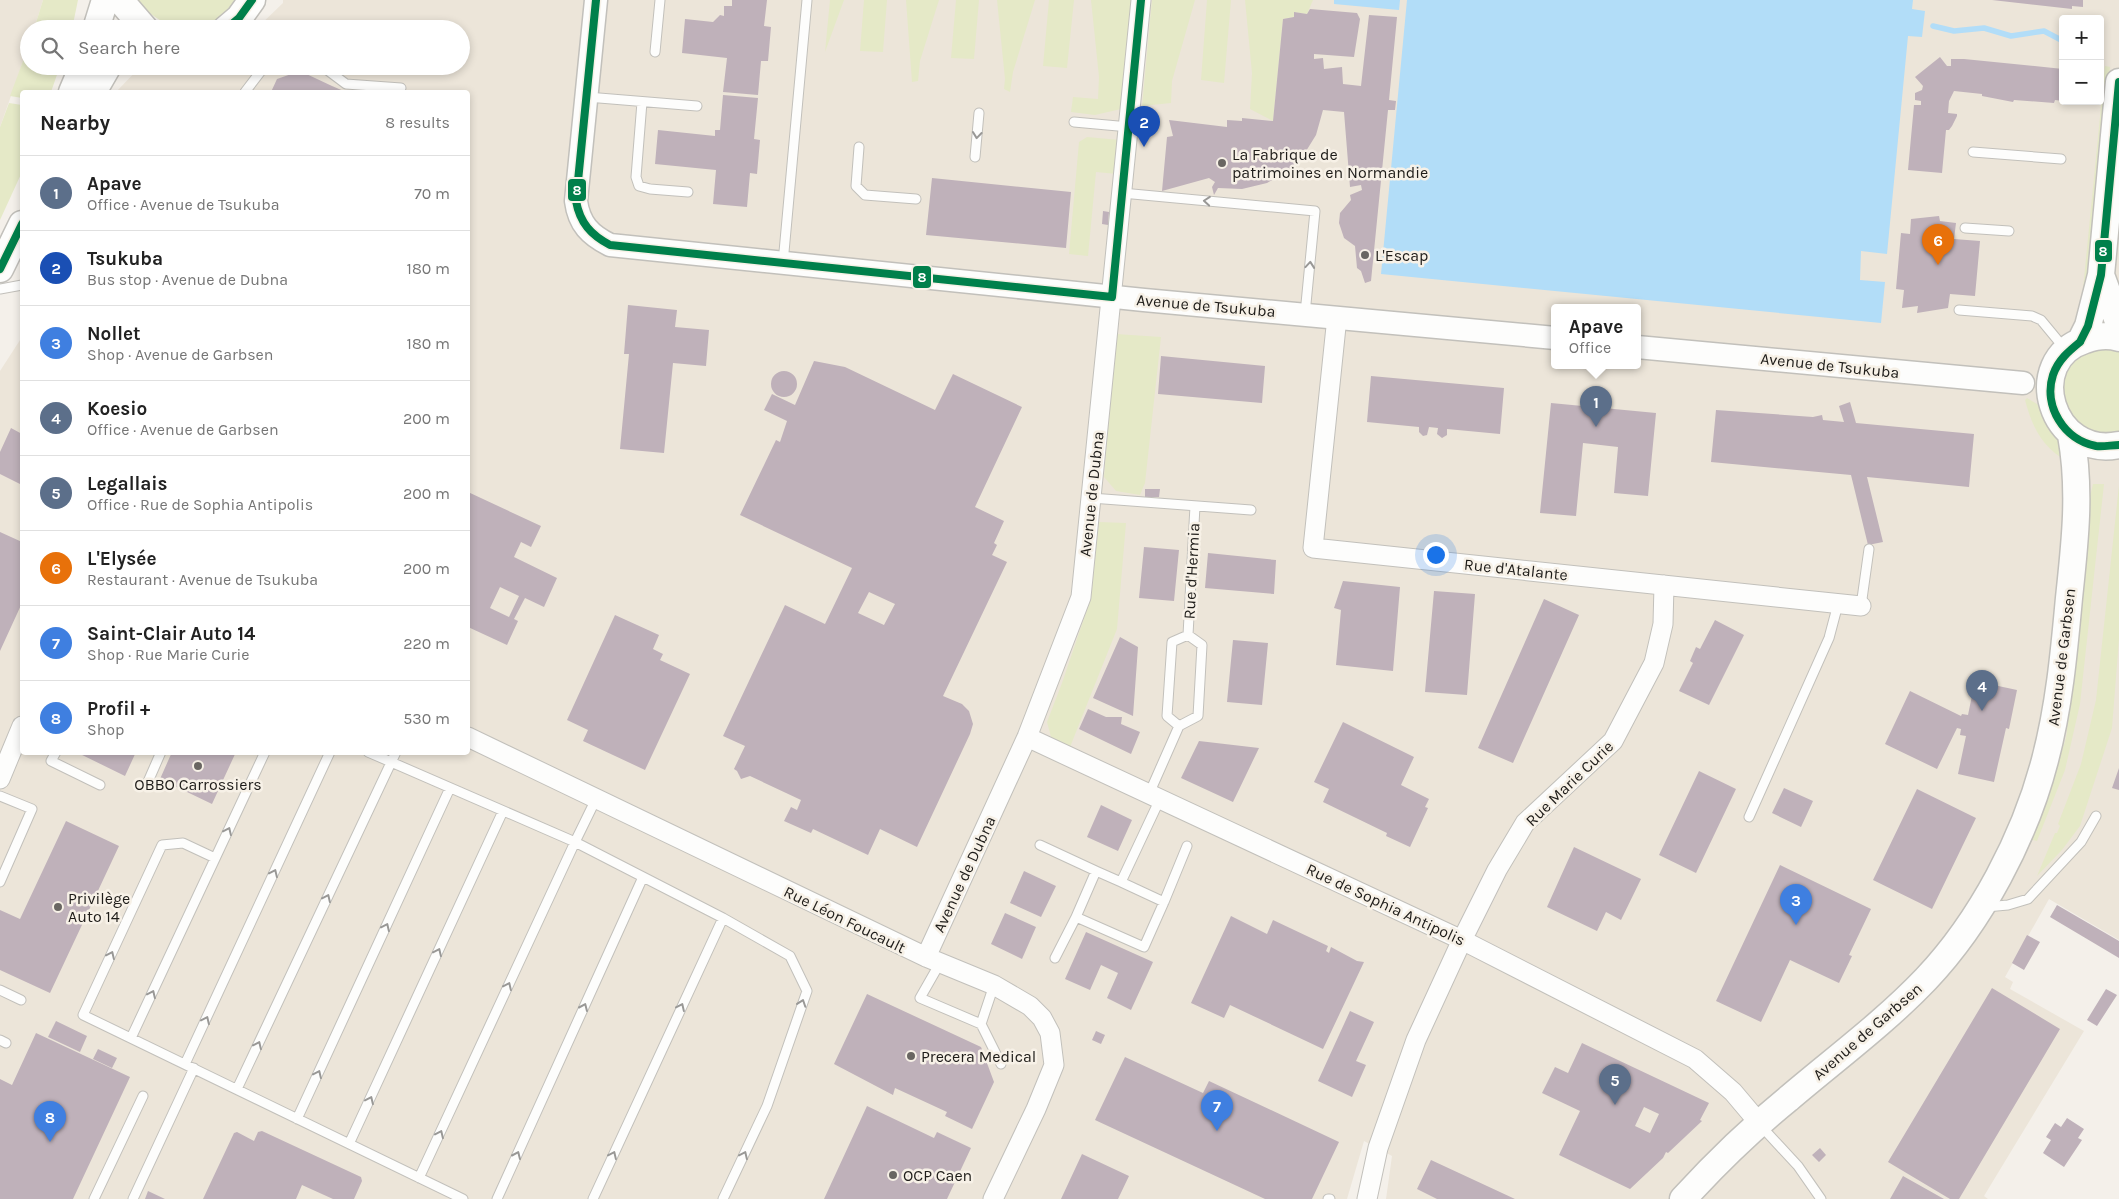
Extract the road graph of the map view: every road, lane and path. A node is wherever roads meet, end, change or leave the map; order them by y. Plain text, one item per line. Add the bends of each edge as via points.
1 (106, 0) edge
2 (120, 0) edge
3 (252, 0) edge
4 (596, 0) edge
5 (660, 0) edge
6 (807, 0) edge
7 (1141, 0) edge
8 (99, 20) edge
9 (137, 20) edge
10 (237, 20) edge
11 (655, 52) dead end
12 (79, 75) edge
13 (103, 75) edge
14 (259, 75) edge
15 (334, 75) edge
16 (2119, 82) edge
17 (401, 88) dead end
18 (73, 90) edge
19 (94, 90) edge
20 (247, 90) edge
21 (587, 97) junction
22 (642, 102) junction
23 (696, 106) dead end
24 (979, 113) dead end
25 (1074, 122) dead end
26 (1129, 127) junction
27 (859, 147) dead end
28 (1972, 152) dead end
29 (975, 158) dead end
30 (2061, 159) dead end
31 (688, 192) dead end
32 (1122, 193) junction
33 (916, 199) dead end
34 (20, 228) edge
35 (1965, 228) dead end
36 (2009, 232) dead end
37 (783, 264) junction
38 (0, 269) edge
39 (2101, 276) junction
40 (20, 285) edge
41 (0, 289) edge
42 (1112, 297) junction
43 (1959, 310) dead end
44 (1305, 314) junction
45 (1337, 317) junction
46 (2119, 324) edge
47 (1551, 338) edge
48 (2119, 338) edge
49 (1641, 346) edge
50 (2067, 353) junction
51 (2022, 383) junction
52 (2052, 408) junction
53 (2071, 435) junction
54 (2114, 446) edge
55 (1091, 498) junction
56 (1195, 506) junction
57 (1251, 510) dead end
58 (2077, 513) junction
59 (1868, 549) dead end
60 (1664, 585) junction
61 (1838, 604) junction
62 (1861, 606) joint
63 (1188, 635) junction
64 (1179, 726) junction
65 (20, 731) edge
66 (1027, 736) junction
67 (470, 739) edge
68 (54, 755) edge
69 (160, 755) edge
70 (264, 755) edge
71 (329, 755) edge
72 (374, 755) edge
73 (395, 755) edge
74 (391, 763) junction
75 (0, 779) edge
76 (147, 784) dead end
77 (100, 785) dead end
78 (450, 788) junction
79 (0, 796) edge
80 (1154, 796) junction
81 (596, 799) junction
82 (503, 811) junction
83 (2096, 816) dead end
84 (1750, 817) dead end
85 (575, 842) junction
86 (1040, 846) dead end
87 (1188, 846) dead end
88 (216, 858) junction
89 (1096, 871) junction
90 (643, 877) junction
91 (0, 882) edge
92 (1121, 882) junction
93 (1164, 902) junction
94 (1980, 907) junction
95 (1076, 916) junction
96 (723, 918) junction
97 (1462, 940) junction
98 (1056, 958) dead end
99 (933, 960) junction
100 (994, 985) junction
101 (0, 990) edge
102 (20, 1000) dead end
103 (982, 1024) junction
104 (131, 1038) junction
105 (1001, 1064) dead end
106 (190, 1066) junction
107 (237, 1090) junction
108 (143, 1096) dead end
109 (297, 1119) junction
110 (1760, 1124) junction
111 (349, 1144) junction
112 (420, 1178) junction
113 (94, 1199) edge
114 (133, 1199) edge
115 (463, 1199) edge
116 (497, 1199) edge
117 (593, 1199) edge
118 (723, 1199) edge
119 (993, 1199) edge
120 (1367, 1199) edge
121 (1682, 1199) edge
122 (1821, 1199) edge

1 - 8 main road
2 - 9 main road
3 - 10 main road
4 - 21 street, Avenue de Tsukuba
5 - 11 lane
6 - 37 lane
7 - 26 street, Avenue de Dubna
12 - 18 main road
13 - 19 main road
14 - 20 lane
15 - 17 lane via 346,84
16 - 39 main road
21 - 22 lane
21 - 37 street, Avenue de Tsukuba via 576,201 578,213 589,232 610,245
22 - 23 lane
22 - 31 lane via 636,177 639,186
24 -> 29 lane
25 - 26 lane
26 - 32 street, Avenue de Dubna
27 - 33 lane via 856,186 865,195
28 - 30 lane
32 - 42 street, Avenue de Dubna
44 -> 32 lane via 1315,211
34 - 38 main road
35 - 36 lane
37 - 42 street, Avenue de Tsukuba
39 - 46 main road
39 - 50 main road via 2088,326
40 - 41 lane
42 - 44 street, Avenue de Tsukuba
42 - 55 street, Avenue de Dubna
43 - 50 lane via 2032,316 2041,320
44 - 45 street, Avenue de Tsukuba
45 - 47 street, Avenue de Tsukuba
45 - 60 street, Rue d'Atalante via 1313,548
48 - 50 main road via 2096,336
49 - 51 street, Avenue de Tsukuba
50 - 51 street
50 - 52 main road via 2050,387
51 - 52 street
52 - 53 main road
53 - 54 main road via 2089,444
53 - 58 main road
54 - 58 main road via 2099,459 2091,473
55 - 56 lane
55 - 66 street, Avenue de Dubna via 1081,597
56 - 57 lane
56 - 63 lane, Rue d'Hermia
58 - 94 main road, Avenue de Garbsen via 2062,673 2045,760 2029,812
59 - 62 lane
60 - 61 street, Rue d'Atalante
60 - 97 street, Rue Marie Curie via 1663,624 1654,663 1613,741 1526,823 1497,870
61 - 62 street, Rue d'Atalante
61 - 84 lane via 1829,638
63 - 64 lane, Rue d'Hermia via 1172,642 1167,716
63 - 64 lane, Rue d'Hermia via 1202,645 1198,716
64 - 80 lane
65 - 75 street
66 - 80 street, Rue de Sophia Antipolis
66 - 99 street, Avenue de Dubna
67 - 81 street, Rue Léon Foucault
68 - 77 lane via 51,761
69 - 76 lane
88 -> 70 lane
106 -> 71 lane
72 - 74 lane
73 - 74 lane
74 - 78 lane
107 -> 74 lane
78 - 82 lane
109 -> 78 lane
79 - 91 lane via 32,809
80 - 92 lane
80 - 97 street, Rue de Sophia Antipolis
81 - 85 lane
81 - 99 street, Rue Léon Foucault
82 - 85 lane
111 -> 82 lane
83 - 94 lane via 2081,842 2028,899 2008,905
85 - 90 lane
112 -> 85 lane
86 - 89 lane
87 - 93 lane
104 -> 88 lane
104 -> 88 lane via 82,1014 162,845 184,843
89 - 92 lane
89 - 95 lane
90 - 96 lane
116 -> 90 lane
92 - 93 lane
93 - 95 lane via 1144,947
94 - 110 main road, Avenue de Garbsen via 1928,977 1890,1016
95 - 98 lane
117 -> 96 lane
118 -> 96 lane via 767,1106 807,991 790,956
97 - 110 street, Rue de Sophia Antipolis via 1695,1059 1734,1092
97 - 120 street, Rue Marie Curie via 1416,1040 1378,1148
99 - 100 street, Rue Léon Foucault
99 - 103 lane via 920,998
100 - 103 lane
100 - 119 street, Rue Léon Foucault via 1030,1006 1042,1018 1050,1033 1054,1064
101 - 102 lane
103 - 105 lane
104 - 106 lane
106 - 107 lane
106 - 114 lane
107 - 109 lane
108 - 113 lane
109 - 111 lane
110 - 121 main road, Avenue de Garbsen
110 - 122 lane via 1798,1166
111 - 112 lane
112 - 115 lane

